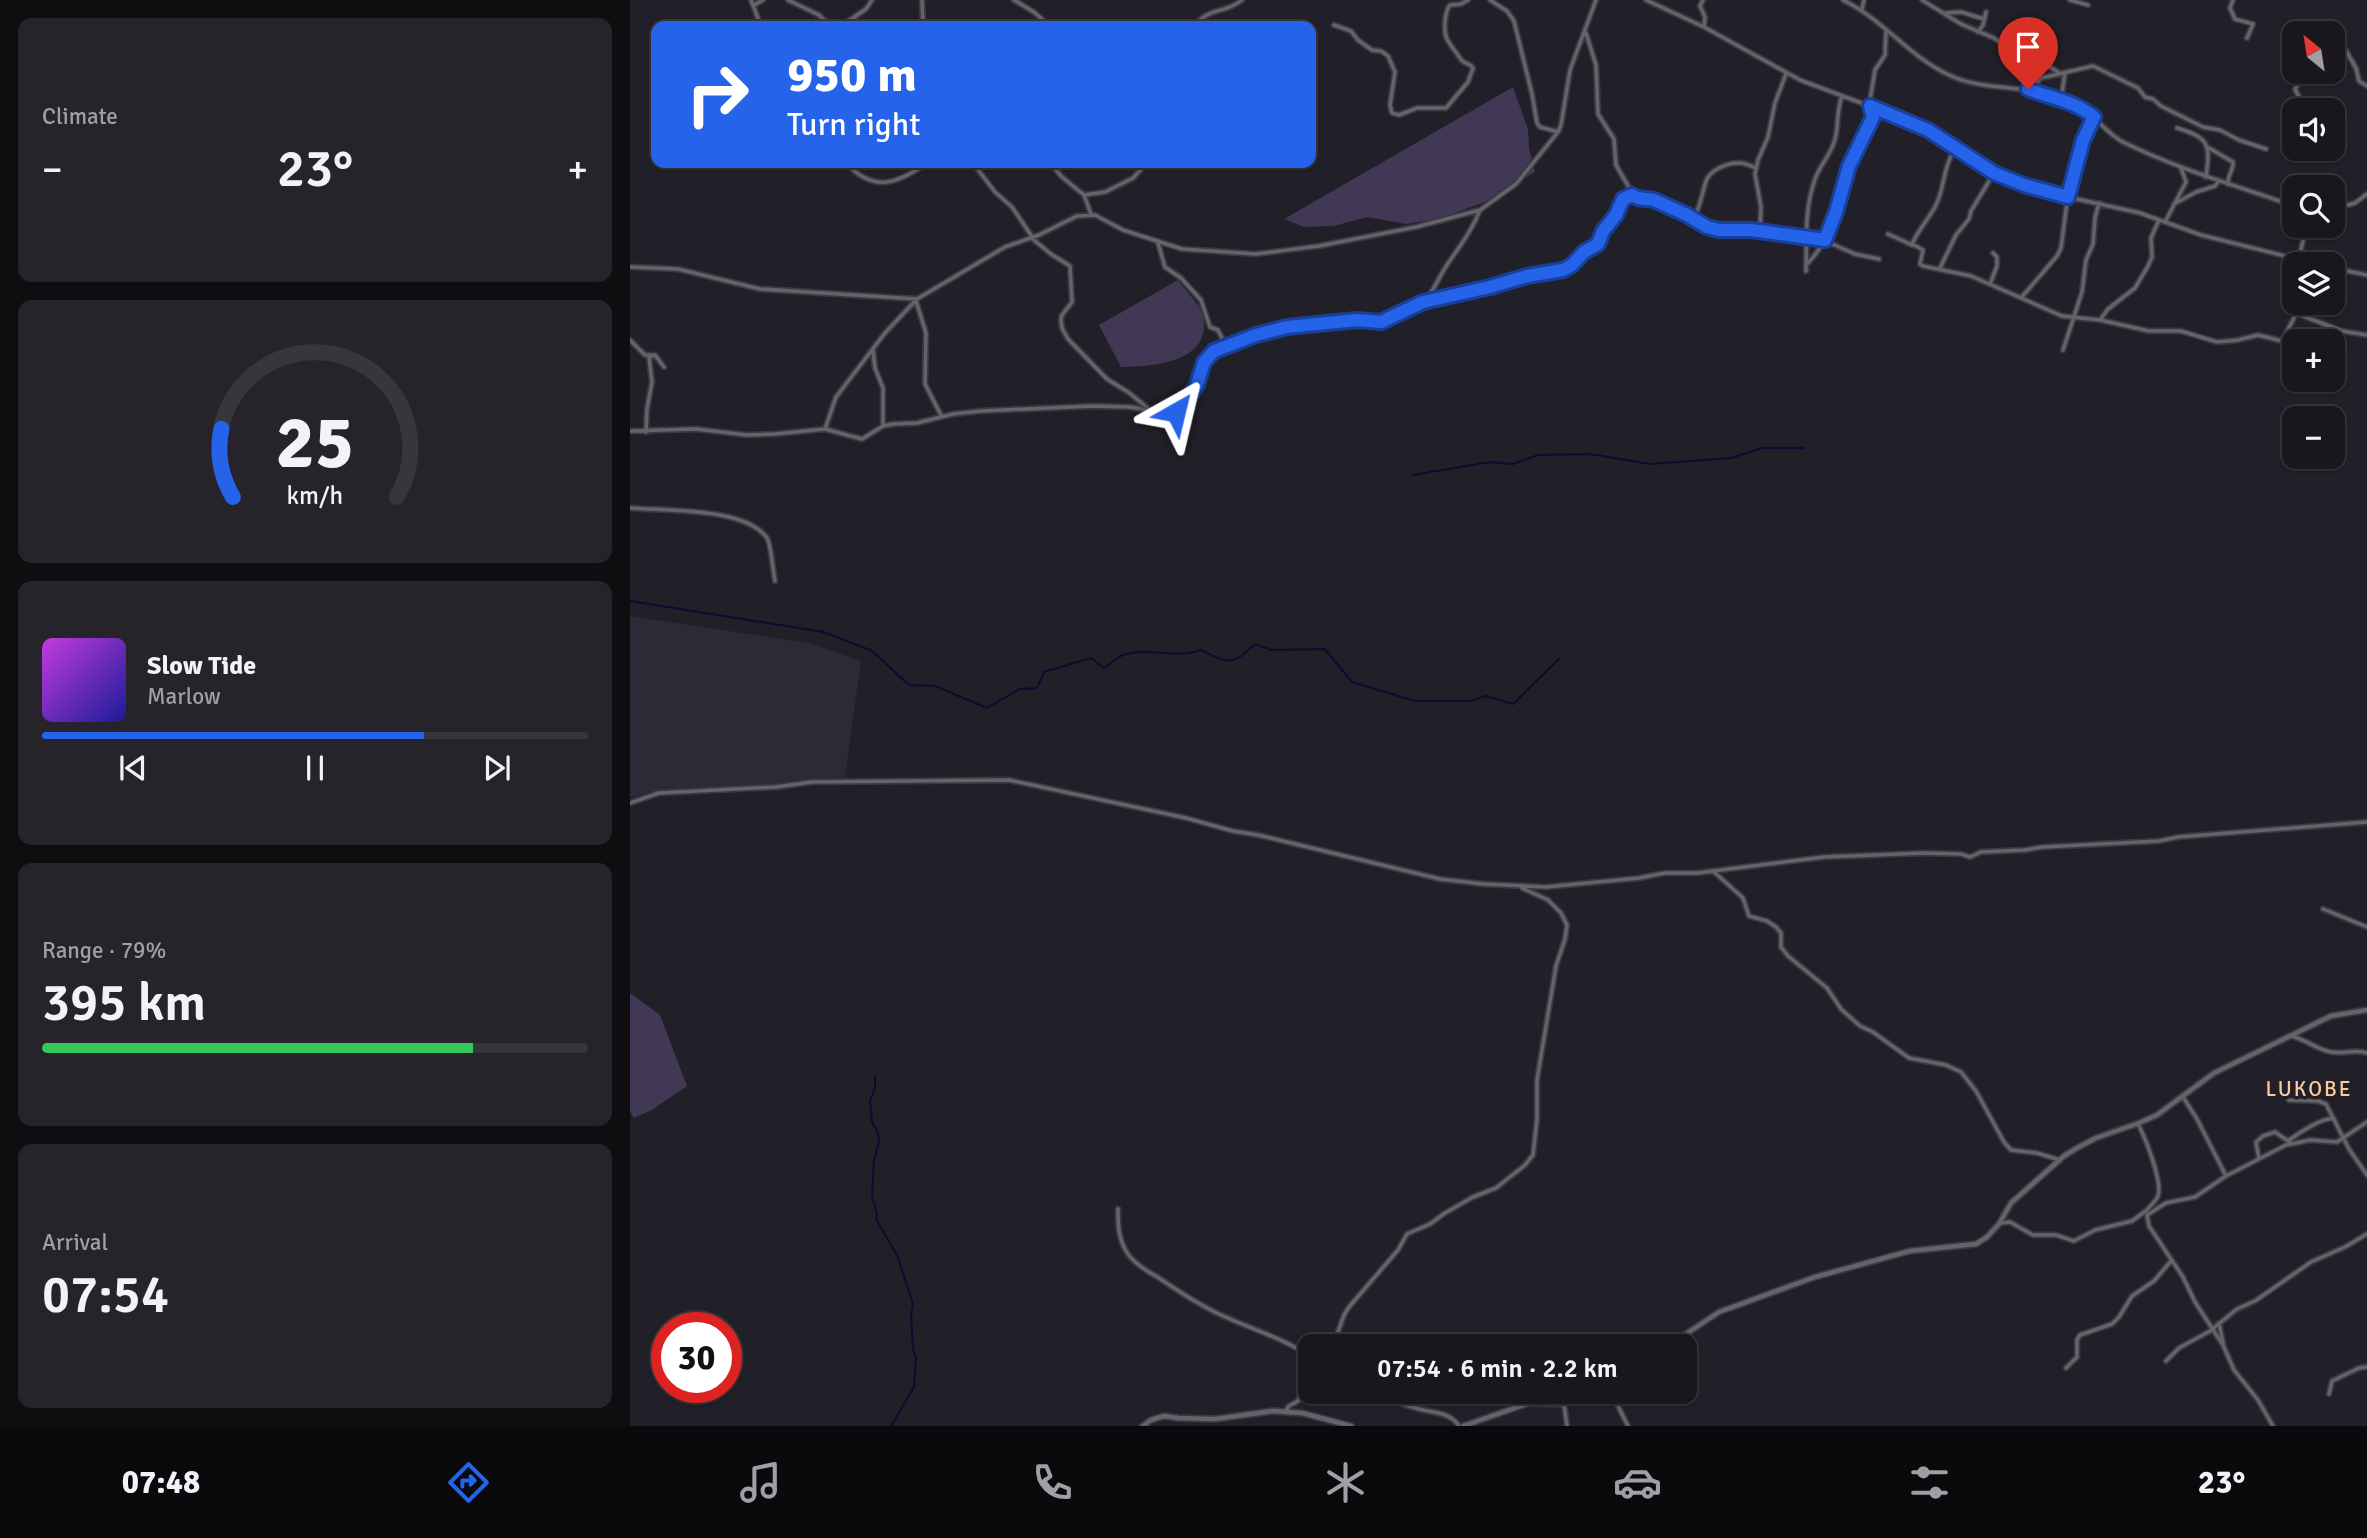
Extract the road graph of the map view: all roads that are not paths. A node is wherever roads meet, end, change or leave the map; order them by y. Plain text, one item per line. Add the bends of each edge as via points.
1 (751, 0) edge
2 (763, 0) edge
3 (788, 0) edge
4 (872, 0) edge
5 (922, 0) edge
6 (1014, 0) edge
7 (1242, 0) edge
8 (1468, 0) edge
9 (1490, 0) edge
10 (1596, 0) edge
11 (1646, 0) edge
12 (1703, 0) edge
13 (1843, 0) edge
14 (1864, 0) edge
15 (1922, 0) edge
16 (2070, 0) edge
17 (2233, 0) edge
18 (754, 5) junction
19 (2088, 5) dead end
20 (1862, 9) junction
21 (1986, 12) dead end
22 (1946, 13) junction
23 (854, 16) junction
24 (1984, 19) junction
25 (824, 20) edge
26 (759, 21) edge
27 (848, 21) edge
28 (856, 21) edge
29 (923, 21) edge
30 (1044, 21) edge
31 (1199, 21) edge
32 (1334, 25) dead end
33 (1704, 27) junction
34 (1585, 31) junction
35 (1886, 31) junction
36 (1978, 32) junction
37 (2247, 38) dead end
38 (2345, 49) edge
39 (2065, 72) junction
40 (2060, 73) junction
41 (1786, 74) junction
42 (2367, 86) edge
43 (2031, 90) junction
44 (1842, 96) junction
45 (2062, 100) junction
46 (1870, 106) junction
47 (2094, 117) junction
48 (2177, 128) dead end
49 (1558, 132) junction
50 (2208, 148) junction
51 (2266, 149) dead end
52 (1965, 154) junction
53 (2181, 167) junction
54 (851, 168) edge
55 (919, 168) edge
56 (976, 168) edge
57 (1054, 168) edge
58 (1142, 168) edge
59 (1756, 168) junction
60 (1994, 173) junction
61 (2206, 177) junction
62 (2219, 181) junction
63 (2228, 184) junction
64 (2367, 194) edge
65 (1084, 195) junction
66 (1632, 195) junction
67 (2068, 197) junction
68 (2282, 202) edge
69 (2099, 203) junction
70 (2175, 204) junction
71 (2345, 206) edge
72 (1480, 210) junction
73 (1091, 214) junction
74 (1694, 219) junction
75 (2159, 220) junction
76 (2165, 222) junction
77 (1760, 231) junction
78 (1888, 234) dead end
79 (1033, 237) junction
80 (1805, 237) junction
81 (1825, 240) junction
82 (1158, 243) junction
83 (1912, 245) junction
84 (1993, 253) dead end
85 (2282, 256) edge
86 (1879, 259) dead end
87 (1806, 265) junction
88 (630, 267) edge
89 (1939, 268) junction
90 (2345, 270) edge
91 (1806, 271) dead end
92 (2367, 275) edge
93 (1990, 284) junction
94 (2021, 298) junction
95 (916, 300) junction
96 (1423, 302) junction
97 (2074, 316) junction
98 (2100, 320) junction
99 (2367, 335) edge
100 (630, 340) edge
101 (1226, 346) junction
102 (873, 348) junction
103 (2063, 350) dead end
104 (652, 355) junction
105 (664, 368) dead end
106 (1151, 411) junction
107 (942, 417) junction
108 (883, 426) junction
109 (825, 429) junction
110 (630, 431) edge
111 (646, 432) junction
112 (630, 508) edge
113 (775, 581) dead end
114 (630, 803) edge
115 (2367, 822) edge
116 (1713, 870) junction
117 (1517, 886) junction
118 (2323, 909) dead end
119 (2367, 927) edge
120 (2367, 1010) edge
121 (2291, 1036) junction
122 (2367, 1053) edge
123 (2284, 1089) dead end
124 (2183, 1097) junction
125 (2334, 1119) junction
126 (2367, 1122) edge
127 (2138, 1124) junction
128 (2344, 1139) junction
129 (2290, 1142) junction
130 (2259, 1159) junction
131 (2060, 1160) junction
132 (2357, 1162) junction
133 (2367, 1165) edge
134 (2367, 1175) edge
135 (2226, 1176) junction
136 (1118, 1209) dead end
137 (2147, 1212) junction
138 (1999, 1224) junction
139 (2367, 1234) edge
140 (2171, 1261) junction
141 (2219, 1322) junction
142 (2213, 1329) junction
143 (1337, 1334) edge
144 (1685, 1334) edge
145 (2223, 1345) junction
146 (1298, 1348) edge
147 (2166, 1361) dead end
148 (2367, 1367) edge
149 (2066, 1368) dead end
150 (2329, 1394) dead end
151 (1298, 1398) edge
152 (1406, 1404) edge
153 (1525, 1404) edge
154 (1564, 1404) edge
155 (1617, 1404) edge
156 (1285, 1412) junction
157 (1143, 1426) edge
158 (1351, 1426) edge
159 (1461, 1426) edge
160 (1567, 1426) edge
161 (1628, 1426) edge
162 (2273, 1426) edge

1 - 18 street
2 - 18 street
3 - 25 street
4 - 23 street
5 - 29 street
6 - 30 street
7 - 31 street
8 - 32 street via 1447,9 1448,40 1473,68 1468,82 1446,108 1392,113 1395,72 1388,56
9 - 49 street via 1514,21 1537,123
10 - 34 street
11 - 33 street
12 - 33 street
13 - 20 street
14 - 20 street
15 - 22 street
16 - 19 street
17 - 37 street via 2235,19 2253,24
18 - 26 street
20 - 35 street
21 - 24 street
22 - 24 street
22 - 36 street
23 - 27 street
23 - 28 street
24 - 36 street
33 - 41 street
34 - 49 street via 1570,70
34 - 66 street via 1596,65 1598,114 1614,139 1616,165
35 - 43 street via 1949,75 1977,85
35 - 46 street via 1885,55 1875,70
36 - 40 street via 2026,52
38 - 42 street via 2359,81
39 - 40 street
39 - 45 street
39 - 51 street via 2093,66 2203,127
40 - 43 street via 2040,79
41 - 44 street
41 - 59 street
43 - 45 street
44 - 46 street
44 - 80 street via 1835,142 1819,169
45 - 47 street
46 - 52 street via 1928,130
46 - 81 street via 1873,117 1849,166
47 - 53 street via 2117,139
47 - 67 street
48 - 50 street via 2198,137
49 - 72 street via 1516,184
50 - 61 street
50 - 63 street via 2233,162
52 - 60 street
52 - 83 street via 1952,154 1936,204
53 - 61 street
53 - 70 street via 2186,182
54 - 55 street via 875,182 903,178
56 - 79 street
57 - 65 street
58 - 65 street via 1105,192
59 - 74 street via 1739,163 1711,174
59 - 77 street
60 - 67 street
60 - 89 street
61 - 62 street
62 - 63 street
62 - 70 street
63 - 68 street
64 - 71 street
65 - 73 street
66 - 74 street
66 - 96 street via 1623,199 1598,244 1568,268
67 - 69 street
67 - 94 street via 2060,251
69 - 75 street
69 - 97 street
70 - 76 street
72 - 82 street via 1416,227 1270,253 1182,249
72 - 96 street via 1470,233
73 - 79 street
73 - 82 street
74 - 77 street via 1719,230
75 - 76 street
75 - 98 street via 2151,238 2152,257 2136,286
76 - 85 street
77 - 80 street
78 - 83 street
79 - 95 street via 993,254
79 - 106 street via 1071,268 1072,305 1061,319 1068,339 1107,379
80 - 81 street
80 - 87 street
81 - 86 street
81 - 87 street
82 - 101 street via 1163,265 1199,297 1210,327 1218,330
83 - 89 street via 1923,250 1921,265
84 - 93 street via 1998,261
87 - 91 street
88 - 95 street via 671,267 760,289
89 - 93 street
90 - 92 street
93 - 94 street
94 - 97 street
95 - 102 street
95 - 107 street via 926,333 925,384
96 - 101 street via 1381,322 1287,327
97 - 98 street
97 - 103 street
98 - 99 street via 2149,331 2181,331 2217,342 2258,335 2280,342 2298,314
100 - 104 street via 645,355
101 - 106 street via 1207,357 1183,407 1169,414
102 - 108 street via 883,388
102 - 109 street via 836,397
104 - 105 street
104 - 111 street
106 - 107 street via 1091,406
107 - 108 street
108 - 109 street via 862,439
109 - 111 street via 747,435 705,429
110 - 111 street
112 - 113 street via 722,514 750,525 770,545
114 - 117 street via 659,793 812,782 1009,780 1431,877
115 - 116 street via 1982,852 1970,857 1924,853 1840,856
116 - 117 street via 1563,886
116 - 131 street via 1743,898 1749,916 1776,927 1788,956 1827,988 1857,1023 1909,1058 1961,1072 2011,1150
117 - 143 street via 1548,900 1567,925 1537,1080 1534,1155 1496,1188 1407,1234 1349,1307
118 - 119 street
120 - 121 street via 2335,1014
121 - 122 street via 2326,1051
121 - 124 street via 2213,1074
123 - 125 street via 2289,1100 2325,1103
124 - 127 street
124 - 135 street
125 - 128 street
125 - 129 street via 2298,1133
126 - 128 street
127 - 131 street via 2096,1138
127 - 137 street via 2159,1183 2158,1198
128 - 129 street
128 - 132 street
129 - 130 street
129 - 130 street via 2274,1132 2259,1139
130 - 135 street
131 - 138 street via 2011,1203
132 - 133 street
132 - 134 street
135 - 137 street via 2195,1197
136 - 146 street via 1122,1243 1146,1270 1219,1314
137 - 138 street via 2074,1241 2056,1234 2033,1235 2010,1222
137 - 140 street via 2149,1226
138 - 144 street via 1972,1246 1921,1249 1815,1277 1710,1317
139 - 141 street via 2316,1258
140 - 142 street
140 - 149 street via 2154,1281 2132,1296 2112,1324 2080,1335 2077,1357
141 - 142 street
141 - 145 street
142 - 145 street
142 - 147 street
145 - 162 street via 2234,1370
148 - 150 street via 2332,1381
151 - 156 street
152 - 159 street via 1445,1415
153 - 159 street
154 - 160 street
155 - 161 street
156 - 157 street via 1204,1419 1163,1416
156 - 158 street

